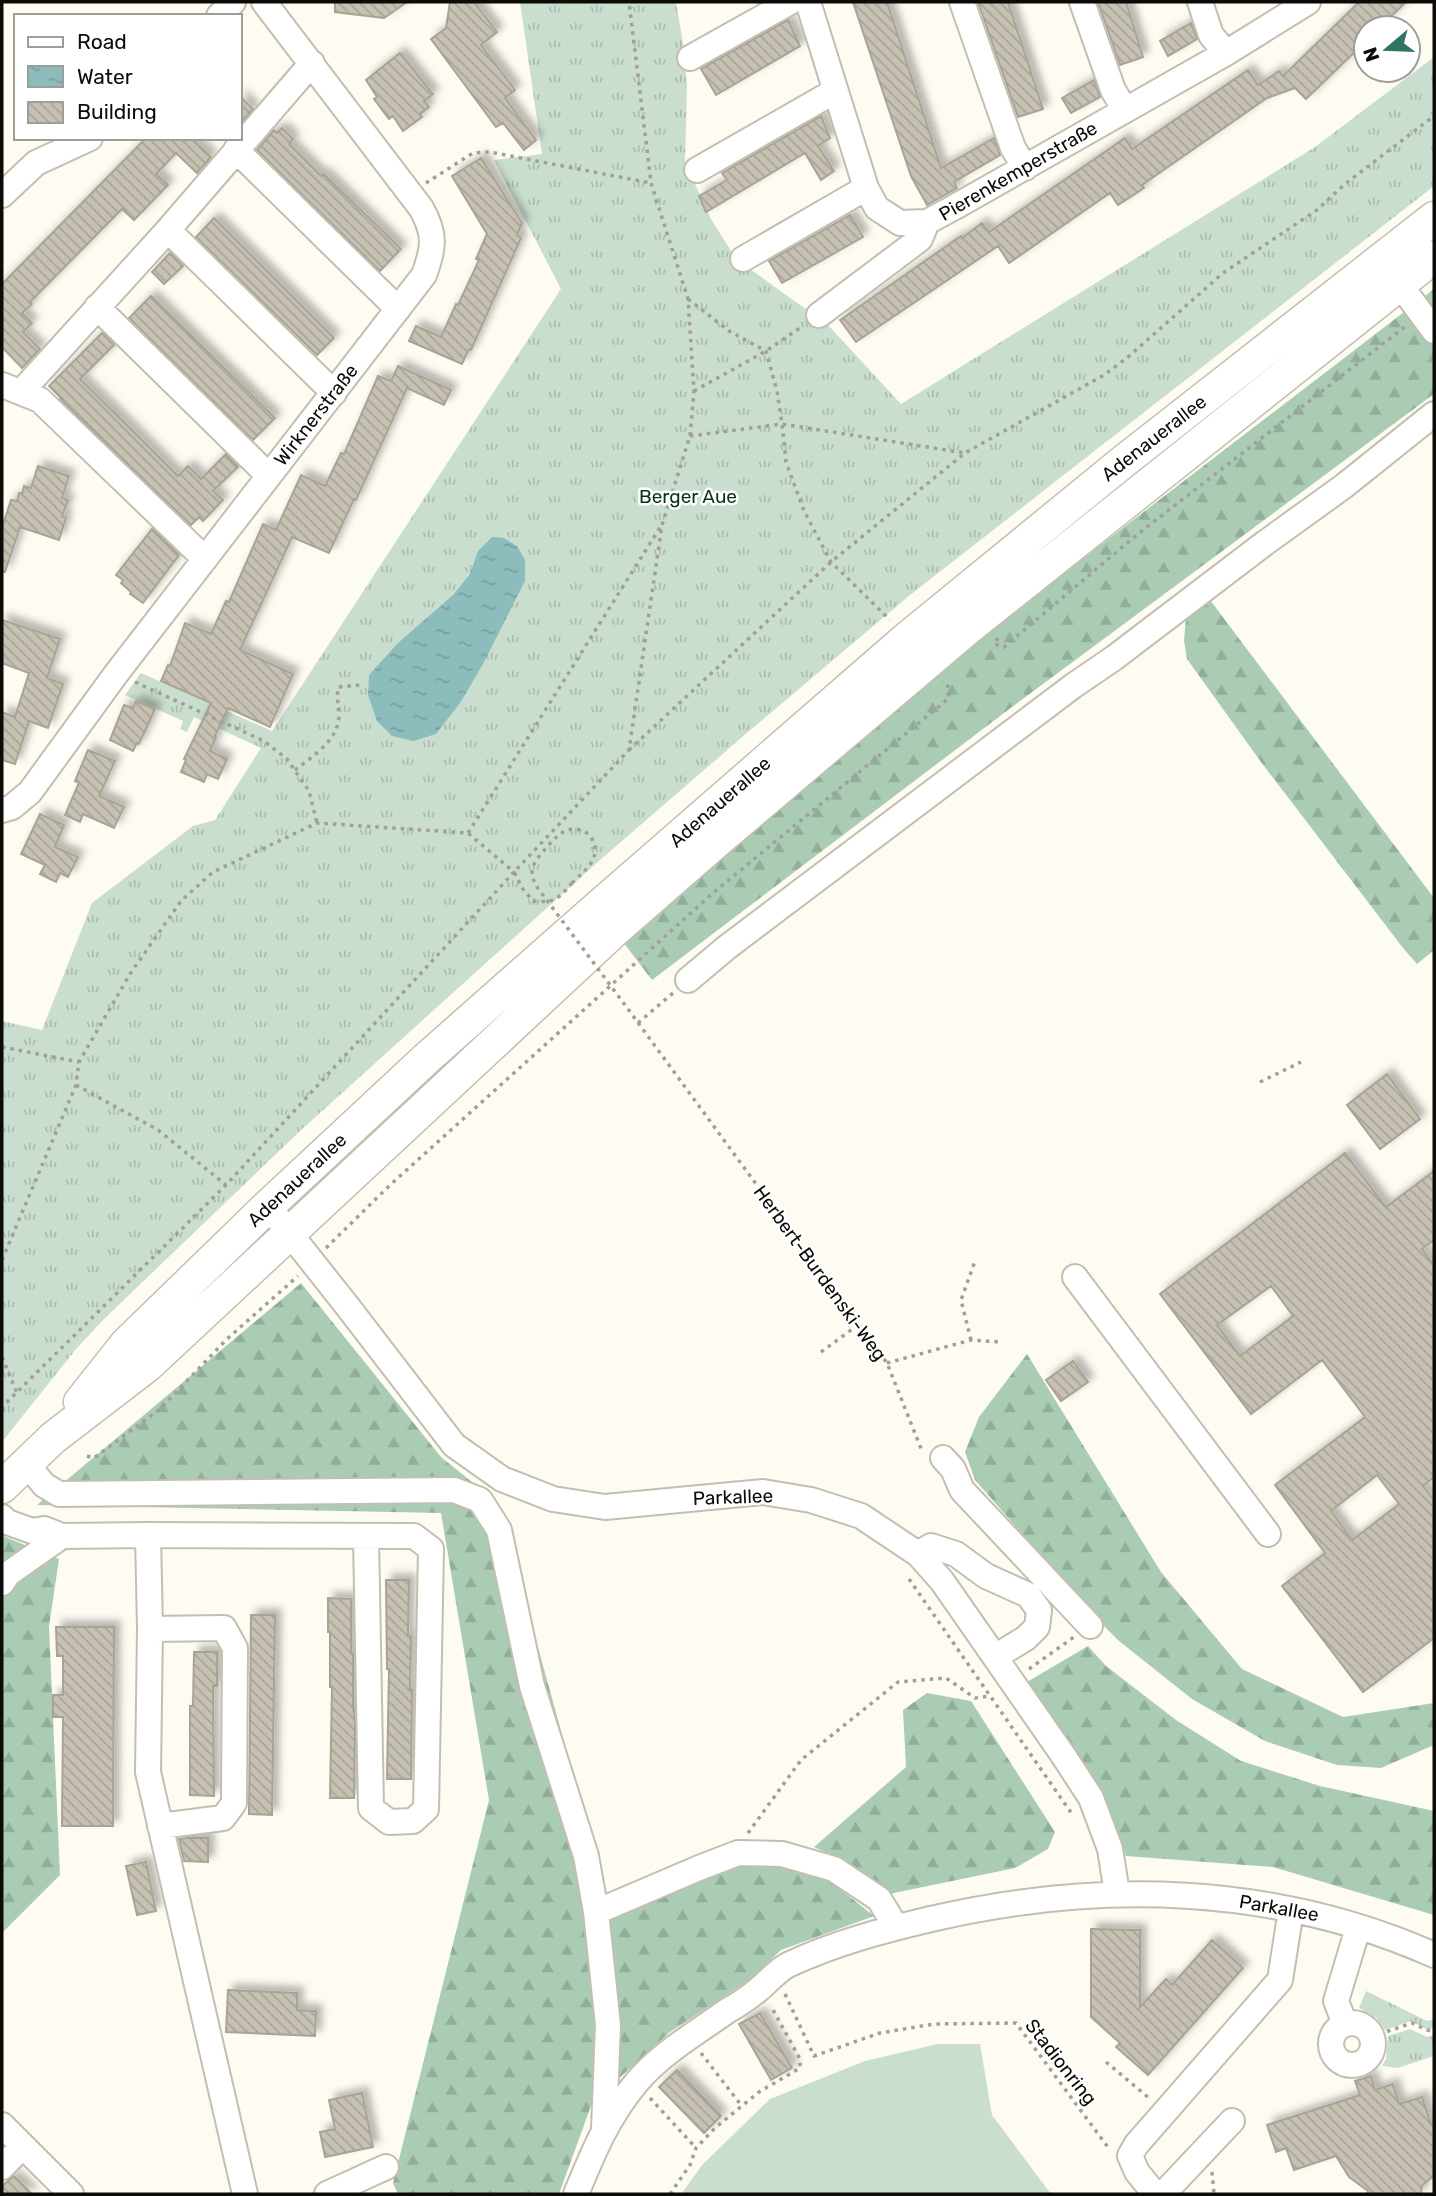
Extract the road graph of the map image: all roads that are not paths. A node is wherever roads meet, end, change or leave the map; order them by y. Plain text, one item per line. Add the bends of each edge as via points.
1 (264, 2) edge
2 (962, 2) edge
3 (1082, 2) edge
4 (1200, 2) edge
5 (1308, 2) edge
6 (809, 4) edge
7 (1226, 53) junction
8 (691, 58) dead end
9 (312, 63) junction
10 (835, 91) junction
11 (1125, 110) junction
12 (86, 140) edge
13 (236, 150) junction
14 (1024, 168) junction
15 (697, 170) dead end
16 (866, 188) junction
17 (2, 195) edge
18 (1434, 218) edge
19 (927, 222) junction
20 (168, 230) junction
21 (1434, 257) edge
22 (743, 258) dead end
23 (1390, 271) junction
24 (97, 307) junction
25 (398, 309) junction
26 (819, 315) road end
27 (1427, 323) edge
28 (11, 389) edge
29 (334, 393) junction
30 (1434, 414) edge
31 (268, 475) junction
32 (205, 559) junction
33 (916, 651) junction
34 (2, 810) edge
35 (688, 980) road end
36 (268, 1206) junction
37 (289, 1233) junction
38 (1075, 1277) dead end
39 (53, 1438) junction
40 (943, 1458) road end
41 (26, 1463) junction
42 (2, 1487) edge
43 (2, 1517) edge
44 (1268, 1534) dead end
45 (148, 1535) junction
46 (62, 1536) junction
47 (366, 1536) junction
48 (911, 1563) junction
49 (2, 1583) edge
50 (1090, 1626) road end
51 (150, 1629) junction
52 (995, 1657) junction
53 (160, 1826) junction
54 (1117, 1893) junction
55 (1291, 1909) junction
56 (597, 1912) junction
57 (895, 1927) junction
58 (1359, 1928) junction
59 (1434, 1955) edge
60 (1280, 1980) junction
61 (1345, 2024) junction
62 (1202, 2047) dead end
63 (1232, 2120) dead end
64 (2, 2125) edge
65 (604, 2129) junction
66 (22, 2147) junction
67 (2, 2167) edge
68 (386, 2167) dead end
69 (71, 2194) edge
70 (245, 2194) edge
71 (327, 2194) edge
72 (576, 2194) edge
73 (1155, 2194) edge
74 (1163, 2194) edge

1 - 9 street, Wirknerstraße
2 - 14 street
3 - 11 street via 1113,90
4 - 7 street via 1212,35
5 - 7 street, Pierenkemperstraße
6 - 8 street
6 - 10 street, Pierenkemperstraße
7 - 11 street, Pierenkemperstraße
9 - 13 street
9 - 25 street, Wirknerstraße via 431,224 432,253 424,275
10 - 15 street
10 - 16 street, Pierenkemperstraße
11 - 14 street, Pierenkemperstraße
12 - 17 street via 36,163
13 - 20 street
13 - 25 street
14 - 19 street, Pierenkemperstraße
16 - 19 street, Pierenkemperstraße via 877,208 900,223
16 - 22 street
18 - 23 main road, Adenauerallee
19 - 26 street via 920,239
20 - 24 street
20 - 29 street
21 - 23 main road, Adenauerallee
23 - 27 street
23 - 33 main road, Adenauerallee
24 - 28 street
24 - 31 street
25 - 29 street, Wirknerstraße
28 - 32 street via 40,400 58,415
29 - 31 street, Wirknerstraße
30 - 35 street
31 - 32 street, Wirknerstraße
32 - 34 street, Wirknerstraße via 30,792
33 - 36 main road, Adenauerallee via 458,1030
33 - 37 main road, Adenauerallee
36 - 37 street, Parkallee
36 - 39 main road, Adenauerallee via 126,1344
37 - 39 main road, Adenauerallee via 148,1365
37 - 48 street, Parkallee via 454,1444 502,1479 553,1499 605,1507 762,1492 811,1500 861,1516
38 - 44 street
39 - 41 main road, Adenauerallee
40 - 50 street via 962,1490
41 - 42 main road, Adenauerallee
41 - 56 street via 44,1485 59,1494 454,1490 480,1500 499,1530 532,1686 586,1856
43 - 46 street via 32,1531 44,1529
45 - 46 street
45 - 47 street
45 - 51 street
46 - 49 street
47 - 47 street via 371,1808 388,1822 413,1821 426,1809 431,1549 414,1536
48 - 52 street, Parkallee via 942,1581
48 - 52 street via 931,1546 956,1554 986,1576 1028,1595 1039,1610 1037,1627
51 - 53 street via 148,1772
51 - 53 street via 224,1628 235,1648 234,1803 223,1818
52 - 54 street, Parkallee via 1091,1798 1110,1849
53 - 70 street
54 - 55 street, Parkallee via 1206,1896
54 - 57 street, Parkallee via 971,1909
55 - 58 street, Parkallee
55 - 60 street
56 - 57 street via 738,1853 782,1854 834,1869 879,1899
56 - 65 street via 608,2025
57 - 65 street, Parkallee via 787,1965 678,2045 636,2082
58 - 59 street, Parkallee
58 - 61 street via 1336,2001
60 - 62 street via 1255,1991
60 - 73 street via 1136,2145 1130,2156
61 - 61 street via 1333,2034 1333,2054 1361,2071 1372,2051 1371,2037 1363,2026
63 - 74 street
64 - 66 street
65 - 72 street, Parkallee
66 - 67 street
66 - 69 street
68 - 71 street

